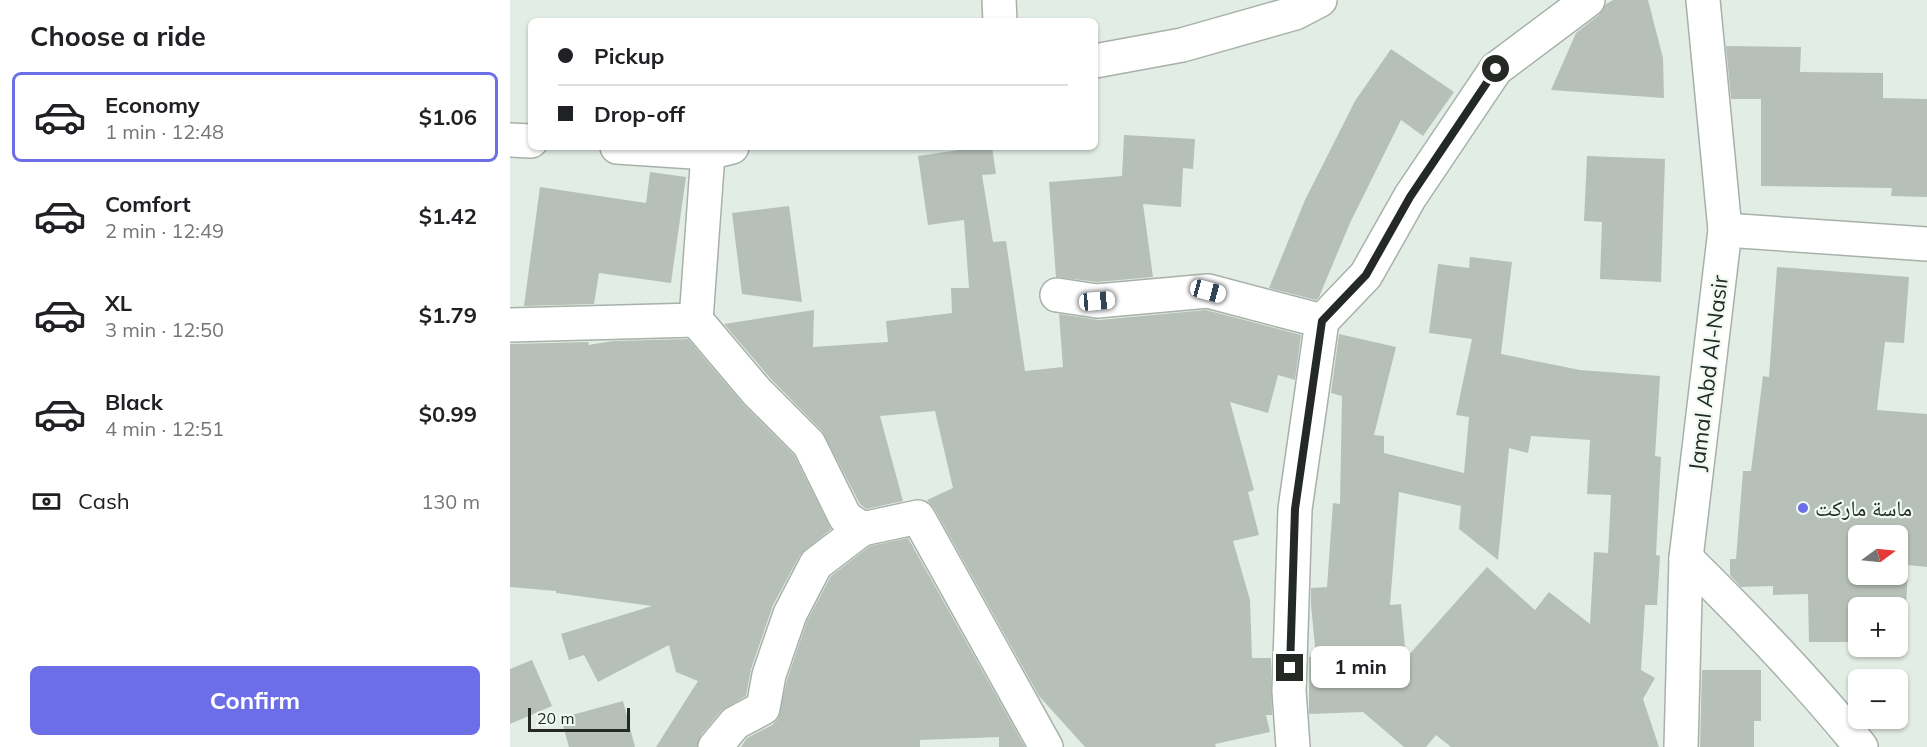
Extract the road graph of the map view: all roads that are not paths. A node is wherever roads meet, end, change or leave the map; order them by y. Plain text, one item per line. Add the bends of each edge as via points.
1 (999, 0) edge
2 (1320, 0) edge
3 (1588, 0) edge
4 (1703, 0) edge
5 (1000, 18) edge
6 (1098, 60) edge
7 (510, 140) edge
8 (528, 141) edge
9 (720, 150) edge
10 (1725, 230) junction
11 (1927, 244) edge
12 (1058, 295) dead end
13 (696, 320) junction
14 (1322, 321) junction
15 (510, 326) edge
16 (862, 529) junction
17 (1686, 558) junction
18 (715, 747) edge
19 (1046, 747) edge
20 (1293, 747) edge
21 (1681, 747) edge
22 (1861, 747) edge

1 - 5 street
2 - 6 street via 1295,13 1182,45
3 - 14 street via 1496,69 1410,197 1366,275
4 - 10 street, Jamal Abd Al-Nasir
7 - 8 street
9 - 13 street
10 - 11 street
10 - 17 street, Jamal Abd Al-Nasir
12 - 14 street via 1097,301 1208,291
13 - 15 street
13 - 16 street via 757,392 809,444 845,517
14 - 20 street via 1295,509 1290,690
16 - 18 street via 816,564 790,614 769,675 763,708 735,723
16 - 19 street via 918,517
17 - 21 street, Jamal Abd Al-Nasir
17 - 22 street via 1833,712

